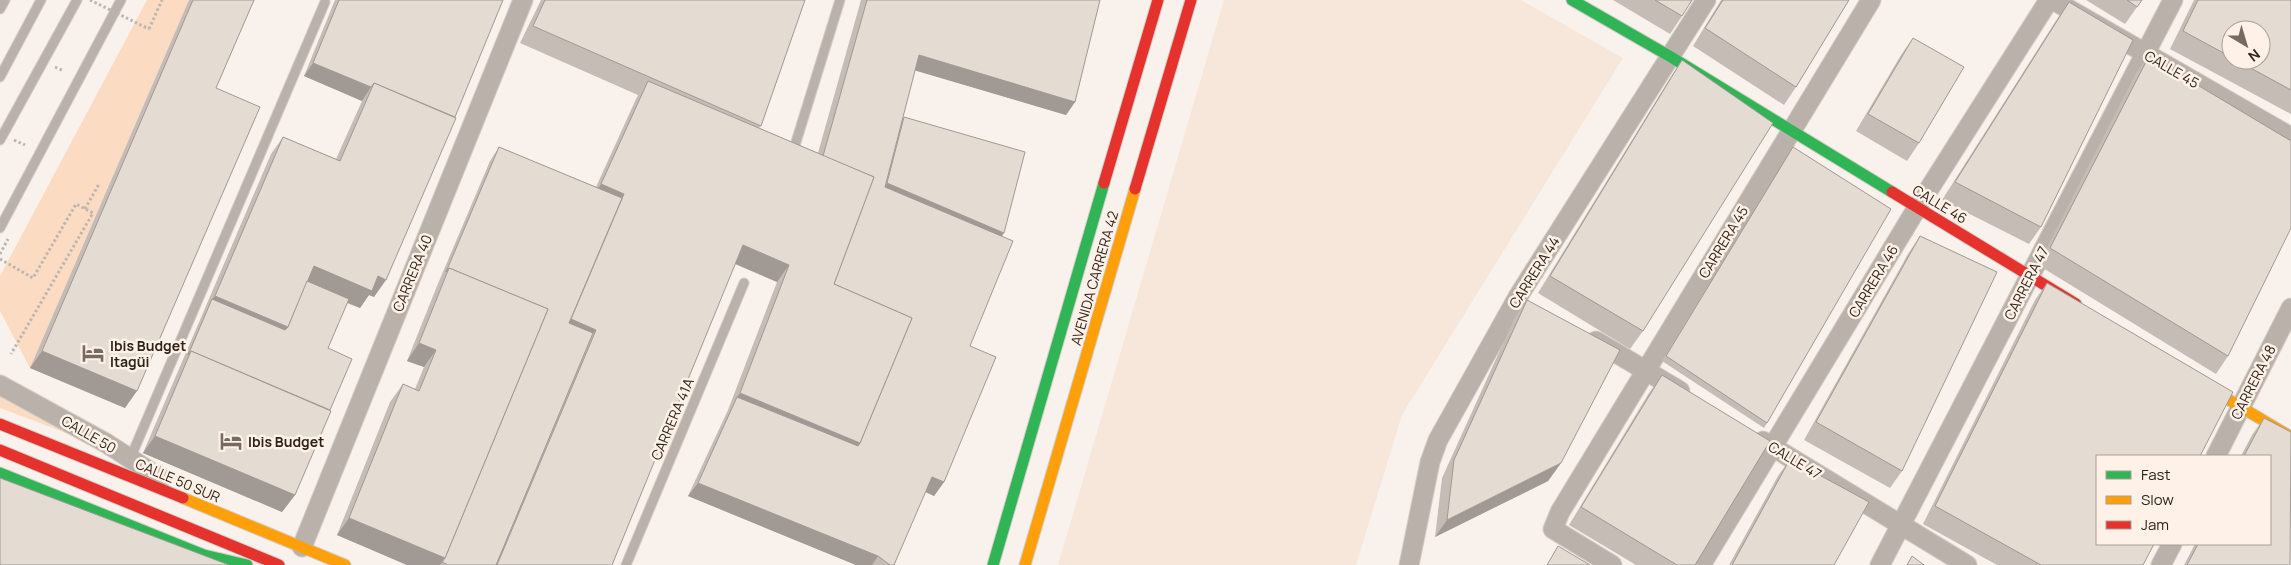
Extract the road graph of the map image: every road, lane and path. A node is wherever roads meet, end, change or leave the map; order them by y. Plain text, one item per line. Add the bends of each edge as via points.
1 (5, 0) edge
2 (41, 0) edge
3 (77, 0) edge
4 (90, 0) edge
5 (121, 0) edge
6 (162, 0) edge
7 (523, 0) edge
8 (840, 0) edge
9 (1158, 0) edge
10 (1191, 0) edge
11 (1572, 0) edge
12 (1706, 0) edge
13 (1870, 0) edge
14 (2048, 0) edge
15 (2053, 0) edge
16 (2173, 0) edge
17 (325, 2) dead end
18 (0, 9) edge
19 (2145, 54) junction
20 (1671, 58) junction
21 (52, 65) dead end
22 (64, 71) dead end
23 (0, 77) edge
24 (1790, 131) junction
25 (2291, 137) edge
26 (14, 139) dead end
27 (0, 140) edge
28 (25, 145) dead end
29 (791, 156) edge
30 (99, 184) dead end
31 (1917, 208) junction
32 (85, 209) junction
33 (0, 228) edge
34 (0, 259) edge
35 (2030, 275) junction
36 (744, 283) dead end
37 (1519, 295) junction
38 (1536, 305) edge
39 (2291, 308) edge
40 (2089, 312) edge
41 (1578, 330) edge
42 (11, 354) dead end
43 (0, 369) edge
44 (1646, 370) junction
45 (2190, 376) edge
46 (6, 388) edge
47 (1694, 400) edge
48 (2240, 408) junction
49 (0, 424) edge
50 (1750, 434) edge
51 (2291, 437) edge
52 (1774, 447) junction
53 (0, 450) edge
54 (2216, 455) edge
55 (127, 466) junction
56 (0, 473) edge
57 (200, 505) joint
58 (1902, 525) junction
59 (2171, 545) edge
60 (302, 547) junction
61 (247, 565) edge
62 (279, 565) edge
63 (345, 565) edge
64 (626, 565) edge
65 (993, 565) edge
66 (1025, 565) edge
67 (1409, 565) edge
68 (1612, 565) edge
69 (1701, 565) edge
70 (1880, 565) edge
71 (1968, 565) edge
72 (2161, 565) edge

1 - 18 lane
2 - 23 lane
3 - 27 lane
4 - 6 path, bridge via 149,29
5 - 33 lane
7 - 60 street, CARRERA 40
8 - 29 lane
9 - 65 main road, AVENIDA CARRERA 42
10 - 66 main road, AVENIDA CARRERA 42
11 - 20 main road, CALLE 46
12 - 20 street, CARRERA 44
13 - 24 street, CARRERA 45
14 - 31 street, CARRERA 46
15 - 19 street, CALLE 45
16 - 19 street, CARRERA 47
17 - 55 lane
19 - 25 street, CALLE 45
19 - 35 street, CARRERA 47
20 - 24 main road, CALLE 46
20 - 37 street, CARRERA 44
21 - 22 path
24 - 31 main road, CALLE 46
24 - 44 street, CARRERA 45
26 - 28 path
30 - 32 path
31 - 35 main road, CALLE 46
31 - 52 street, CARRERA 46
32 - 34 path via 76,204 34,278
32 - 42 path via 93,213
35 - 40 main road, CALLE 46
35 - 58 street, CARRERA 47
36 - 64 lane, CARRERA 41A
37 - 38 street
37 - 67 street, CARRERA 44 via 1438,440 1430,462
39 - 48 street, CARRERA 48
41 - 44 street
43 - 46 street
44 - 47 street
44 - 68 street, CARRERA 45 via 1576,484 1553,529
45 - 48 main road
46 - 55 street, CALLE 50
48 - 51 main road
48 - 54 street, CARRERA 48
49 - 55 main road, CALLE 50 SUR via 69,450
50 - 52 street, CALLE 47
52 - 58 street, CALLE 47
52 - 69 street, CARRERA 46
53 - 62 main road
55 - 57 street, CALLE 50
56 - 61 main road via 204,555
57 - 60 main road, CALLE 50 SUR
58 - 70 street, CARRERA 47
58 - 71 street, CALLE 47
59 - 72 street
60 - 63 main road, CALLE 50 SUR

